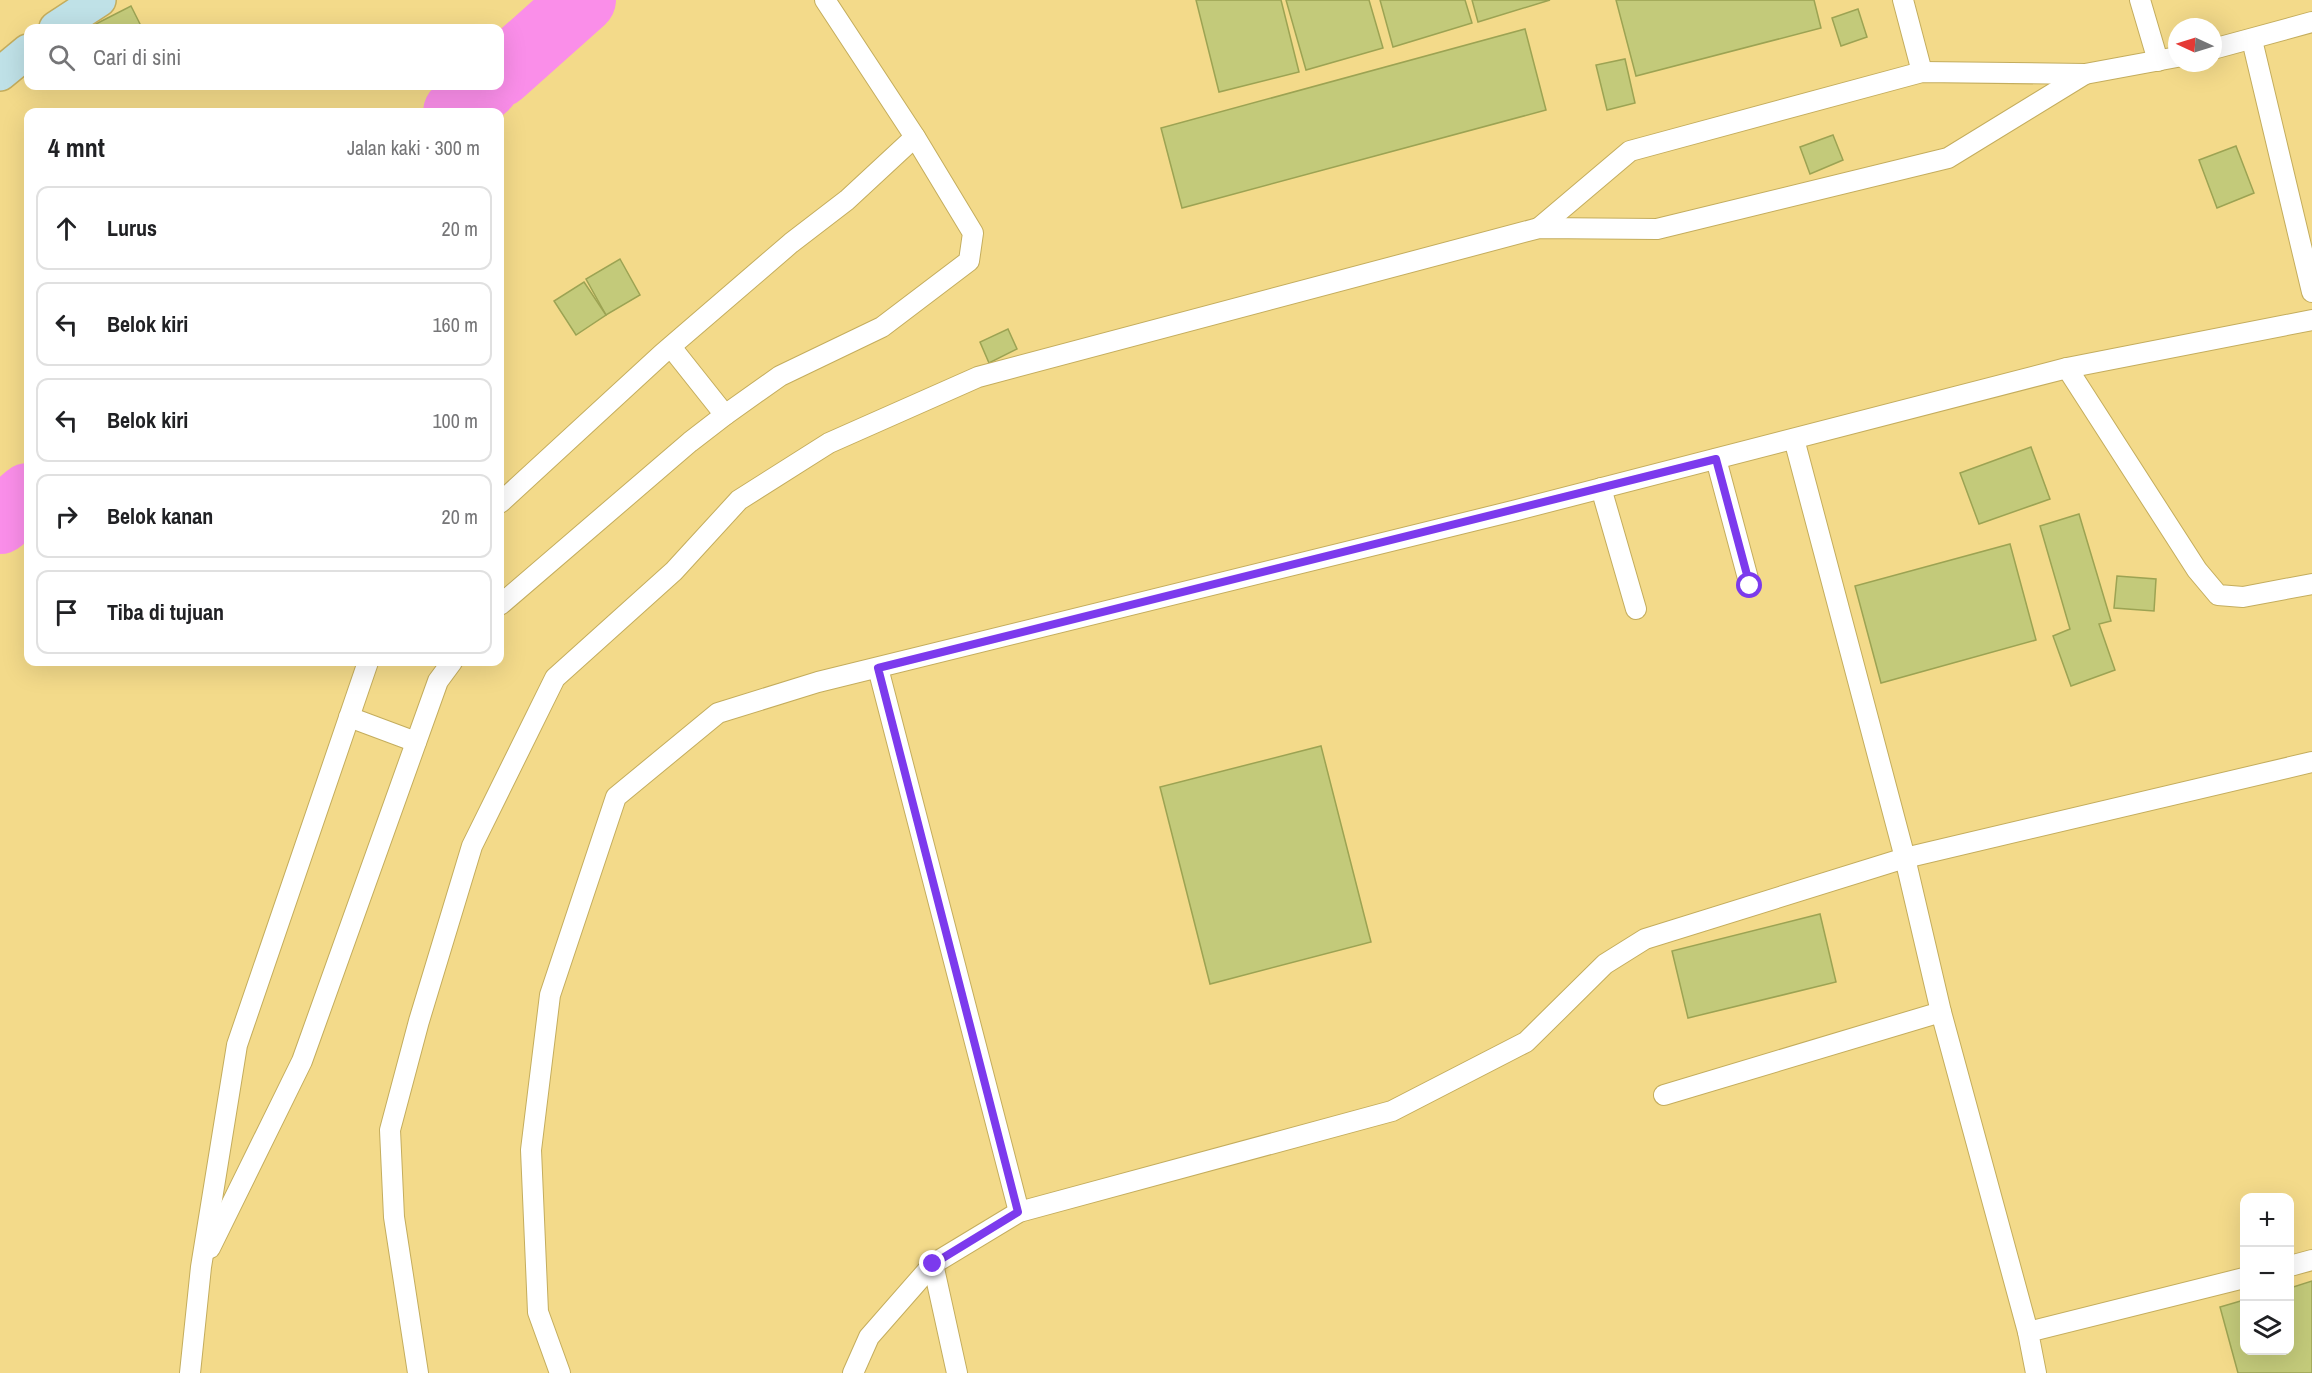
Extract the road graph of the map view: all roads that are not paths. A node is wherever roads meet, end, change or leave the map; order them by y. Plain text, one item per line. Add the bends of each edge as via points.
1 (99, 0) edge
2 (825, 0) edge
3 (1903, 0) edge
4 (2140, 0) edge
5 (2312, 22) edge
6 (62, 24) edge
7 (2252, 40) junction
8 (2222, 47) edge
9 (24, 54) edge
10 (2168, 59) edge
11 (1922, 72) junction
12 (0, 74) edge
13 (2085, 74) junction
14 (915, 137) junction
15 (1539, 228) junction
16 (2312, 292) edge
17 (2312, 320) edge
18 (671, 347) junction
19 (2067, 368) junction
20 (725, 416) junction
21 (1794, 438) junction
22 (1716, 459) junction
23 (1601, 488) junction
24 (504, 499) edge
25 (2312, 584) edge
26 (1750, 586) dead end
27 (504, 602) edge
28 (1636, 609) dead end
29 (367, 666) edge
30 (449, 666) edge
31 (878, 668) junction
32 (349, 717) junction
33 (416, 742) junction
34 (2312, 762) edge
35 (1905, 858) junction
36 (1941, 1012) junction
37 (1664, 1095) dead end
38 (1018, 1212) junction
39 (2312, 1260) edge
40 (933, 1264) junction
41 (2294, 1265) edge
42 (201, 1267) junction
43 (2240, 1279) edge
44 (2028, 1332) junction
45 (190, 1373) edge
46 (418, 1373) edge
47 (560, 1373) edge
48 (853, 1373) edge
49 (957, 1373) edge
50 (2036, 1373) edge

1 - 6 main road
2 - 14 lane
3 - 11 lane
4 - 10 lane
5 - 7 lane
7 - 8 lane
7 - 16 lane
9 - 12 main road
10 - 13 lane
11 - 13 lane
11 - 15 lane via 1630,151
13 - 15 lane via 1948,158 1657,229
14 - 18 lane via 847,200
14 - 20 lane via 973,233 969,261 882,327 780,376
15 - 46 lane via 978,376 829,443 739,500 674,571 555,678 472,846 390,1130 394,1217
17 - 19 lane
18 - 20 lane
18 - 24 lane
19 - 21 lane
19 - 25 lane via 2197,570 2218,595 2243,597
20 - 27 lane
21 - 22 lane
21 - 35 lane
22 - 23 lane
22 - 26 lane
23 - 28 lane
23 - 31 lane
29 - 32 lane
30 - 33 lane via 438,681
31 - 38 lane
31 - 47 lane via 718,712 616,797 550,995 531,1150 538,1312
32 - 33 lane
32 - 42 lane via 237,1045
33 - 42 lane via 302,1061
34 - 35 lane
35 - 36 lane
35 - 38 lane via 1645,939 1605,964 1526,1042 1392,1111
36 - 37 lane
36 - 44 lane
38 - 40 lane
39 - 41 lane
40 - 48 lane via 869,1337
40 - 49 lane
42 - 45 lane
43 - 44 lane
44 - 50 lane

